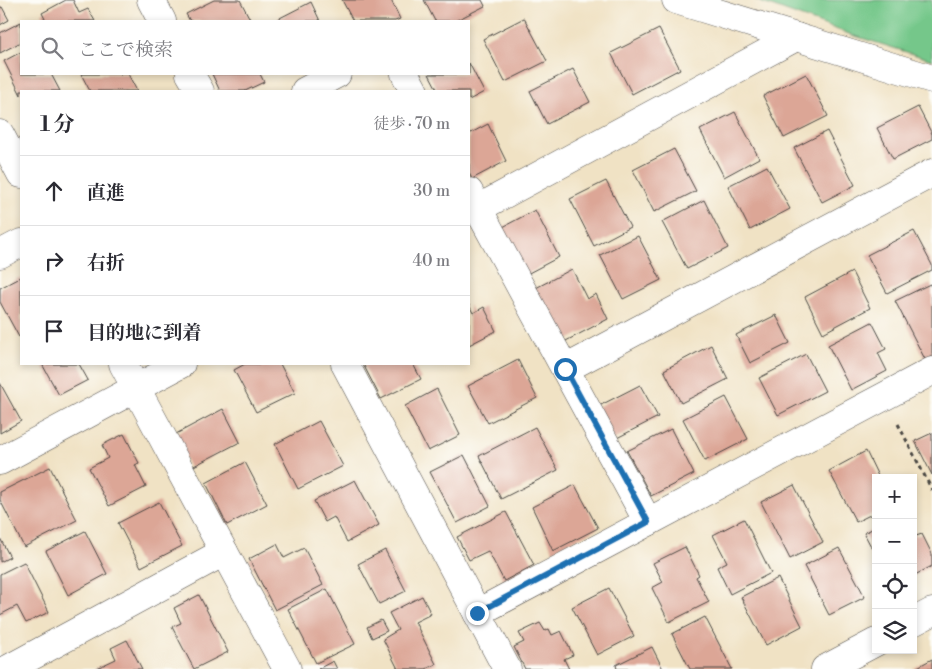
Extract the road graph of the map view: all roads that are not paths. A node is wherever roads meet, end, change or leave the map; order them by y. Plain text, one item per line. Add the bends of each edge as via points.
1 (151, 0) edge
2 (676, 0) edge
3 (161, 20) edge
4 (796, 37) junction
5 (191, 75) edge
6 (335, 75) edge
7 (406, 75) edge
8 (932, 79) edge
9 (199, 90) edge
10 (307, 90) edge
11 (413, 90) edge
12 (0, 134) edge
13 (20, 172) edge
14 (932, 172) edge
15 (473, 200) edge
16 (20, 243) edge
17 (0, 254) edge
18 (124, 365) edge
19 (179, 365) edge
20 (346, 365) edge
21 (565, 369) junction
22 (932, 371) edge
23 (136, 388) junction
24 (0, 461) edge
25 (648, 522) junction
26 (224, 552) junction
27 (932, 612) edge
28 (477, 613) junction
29 (917, 620) edge
30 (872, 644) edge
31 (8, 669) edge
32 (287, 669) edge
33 (507, 669) edge
34 (825, 669) edge

1 - 3 street
2 - 4 street
4 - 8 street
4 - 15 street
5 - 9 street
6 - 10 street
7 - 11 street
12 - 13 street
14 - 21 street
15 - 21 street
16 - 17 street
18 - 23 street
19 - 23 street
20 - 28 street
21 - 25 street
22 - 25 street
23 - 24 street
23 - 26 street
25 - 28 street
26 - 31 street
26 - 32 street
27 - 29 street
28 - 33 street
30 - 34 street

